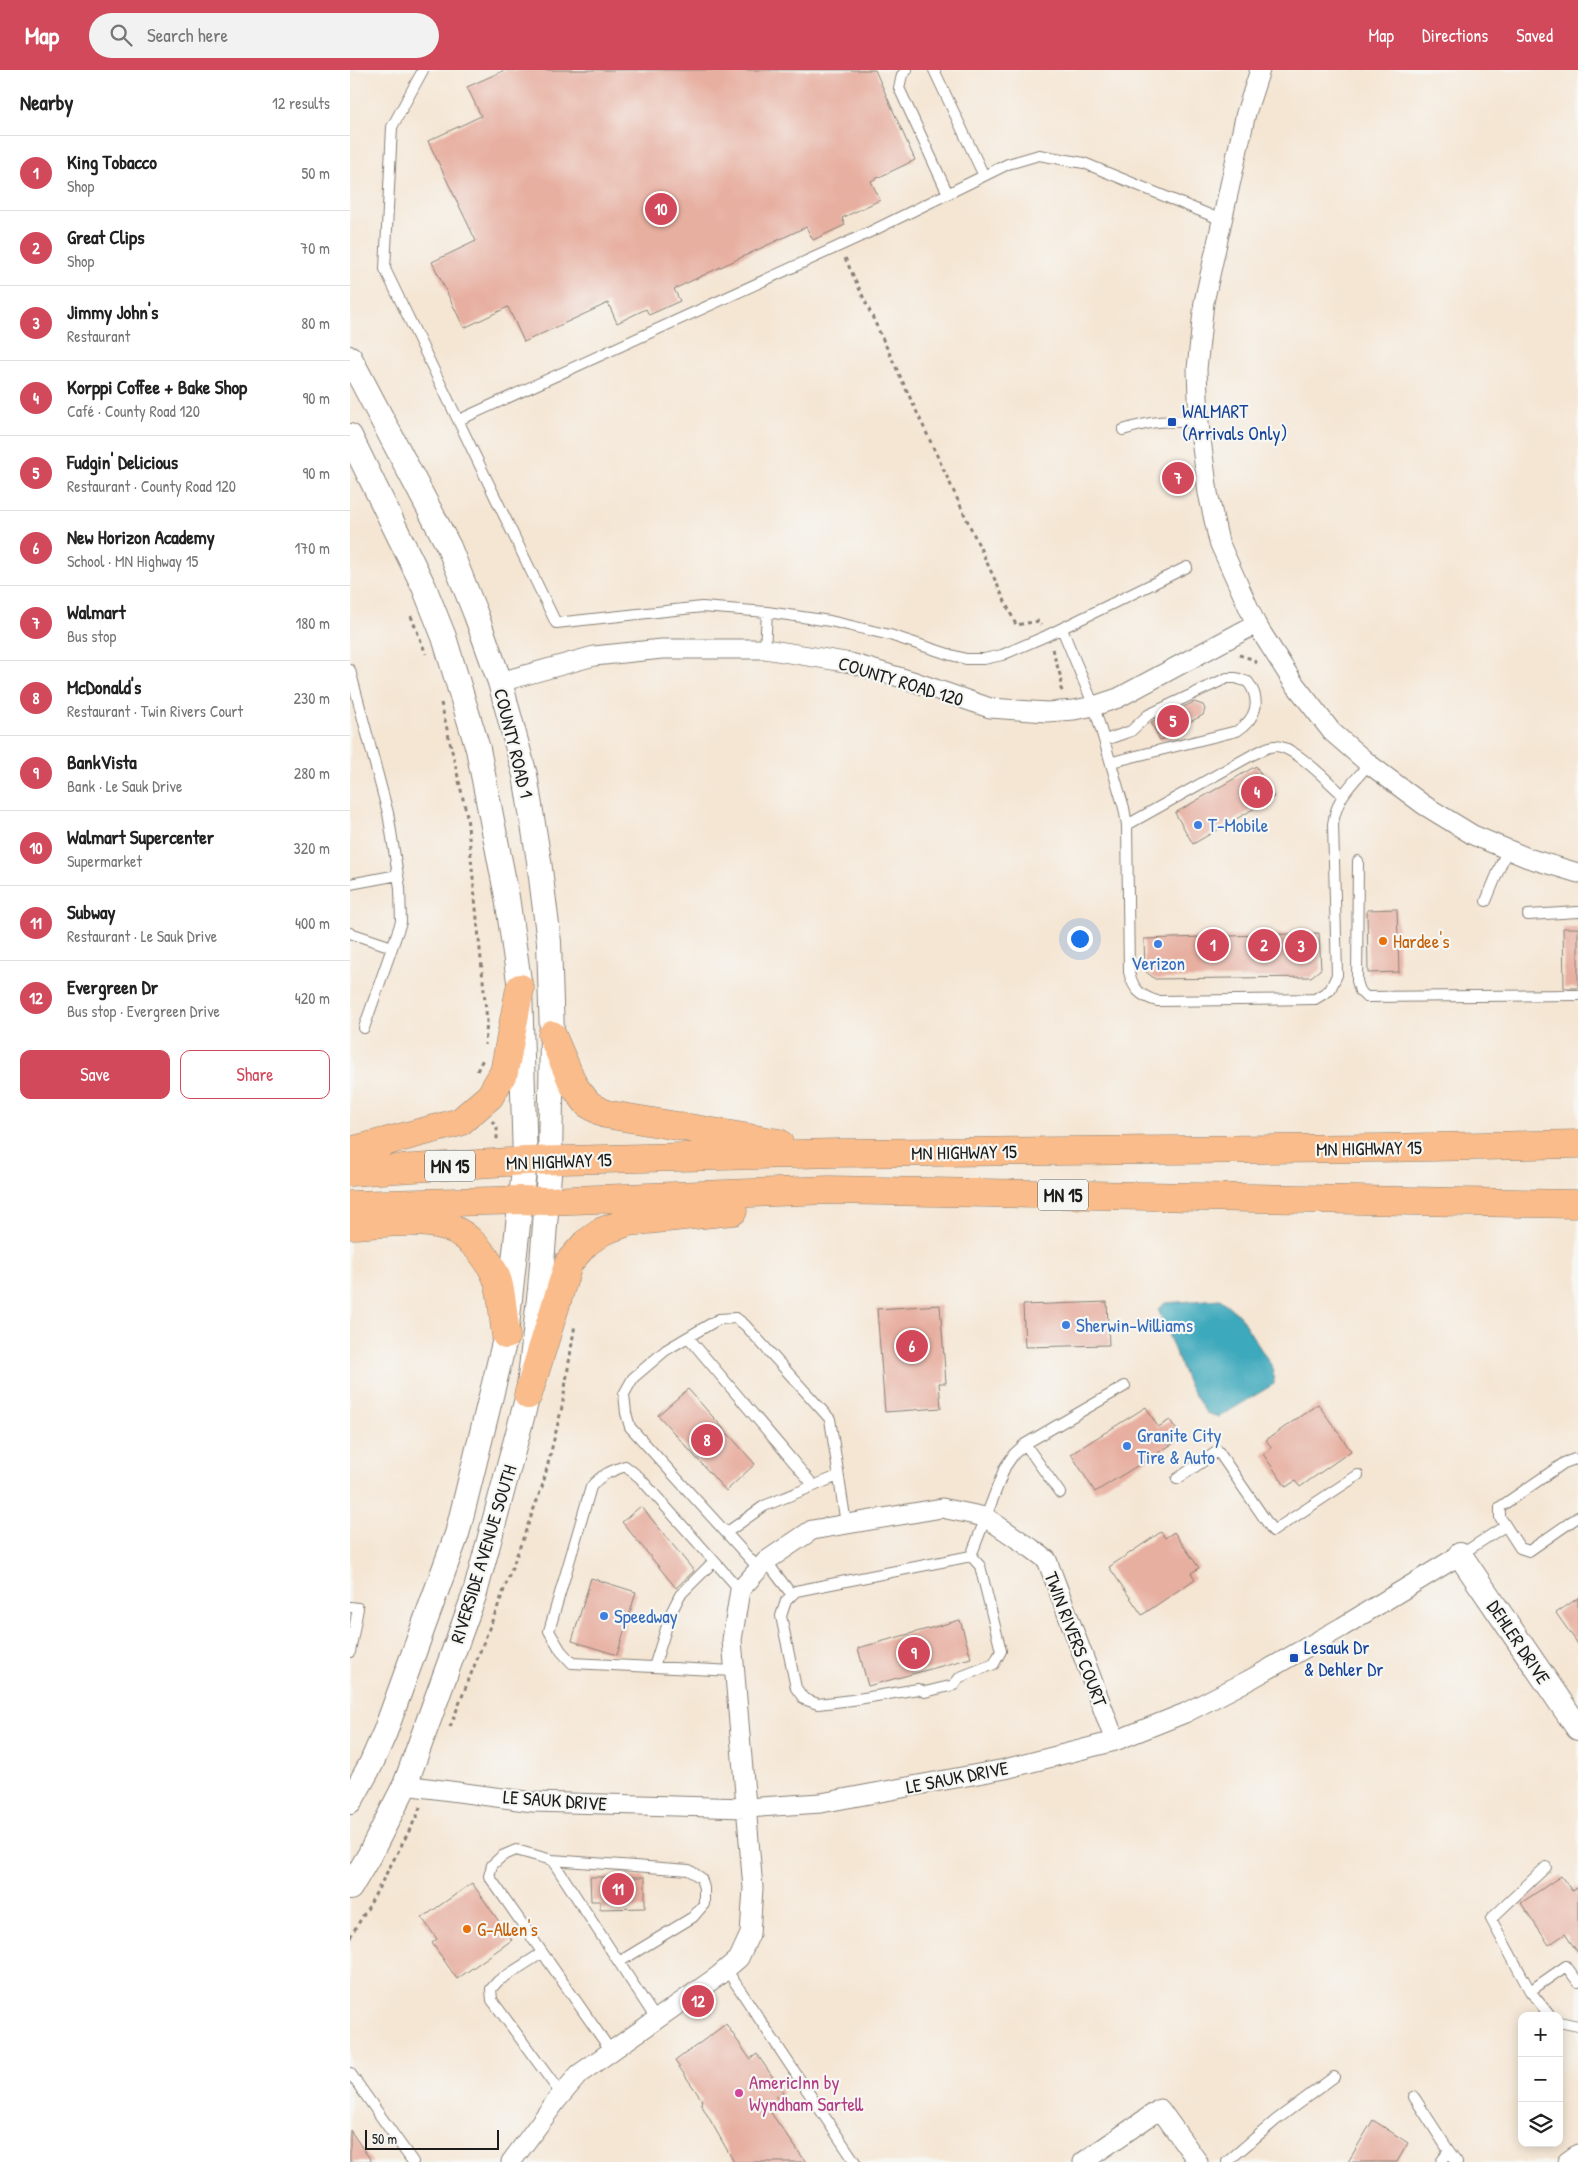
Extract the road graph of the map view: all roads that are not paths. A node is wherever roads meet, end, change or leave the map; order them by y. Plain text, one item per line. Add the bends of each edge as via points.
1 (423, 70) edge
2 (907, 70) edge
3 (934, 70) edge
4 (1246, 70) edge
5 (1260, 70) edge
6 (1246, 113) junction
7 (984, 176) junction
8 (948, 194) junction
9 (1222, 220) junction
10 (350, 358) edge
11 (459, 420) junction
12 (1200, 424) junction
13 (1122, 430) dead end
14 (351, 441) edge
15 (1187, 567) dead end
16 (767, 612) junction
17 (1256, 624) junction
18 (1062, 629) junction
19 (765, 649) junction
20 (350, 670) edge
21 (500, 682) junction
22 (1094, 706) junction
23 (1105, 740) junction
24 (1112, 762) junction
25 (1369, 764) junction
26 (1343, 795) junction
27 (1127, 825) junction
28 (1507, 850) junction
29 (1358, 861) dead end
30 (1578, 873) edge
31 (398, 875) junction
32 (350, 884) edge
33 (1486, 901) dead end
34 (1578, 912) edge
35 (1528, 915) dead end
36 (350, 933) edge
37 (392, 947) junction
38 (520, 988) junction
39 (1578, 995) edge
40 (364, 1028) dead end
41 (552, 1034) junction
42 (1578, 1144) edge
43 (350, 1151) edge
44 (837, 1154) junction
45 (538, 1161) junction
46 (350, 1172) edge
47 (898, 1192) junction
48 (521, 1200) junction
49 (548, 1201) junction
50 (1578, 1204) edge
51 (350, 1205) edge
52 (350, 1225) edge
53 (506, 1335) junction
54 (688, 1337) junction
55 (1125, 1386) dead end
56 (528, 1395) junction
57 (1025, 1444) junction
58 (1578, 1460) edge
59 (1358, 1475) dead end
60 (838, 1476) junction
61 (1177, 1479) dead end
62 (814, 1486) junction
63 (1060, 1493) dead end
64 (1578, 1516) edge
65 (985, 1517) junction
66 (846, 1524) junction
67 (1505, 1526) junction
68 (726, 1533) junction
69 (1460, 1555) junction
70 (971, 1556) junction
71 (714, 1560) junction
72 (762, 1565) junction
73 (740, 1590) junction
74 (792, 1595) junction
75 (350, 1607) edge
76 (350, 1652) edge
77 (654, 1667) junction
78 (734, 1671) junction
79 (1578, 1728) edge
80 (1115, 1741) junction
81 (405, 1785) junction
82 (352, 1794) edge
83 (746, 1808) junction
84 (552, 1860) junction
85 (1546, 1867) dead end
86 (350, 1888) edge
87 (542, 1953) junction
88 (619, 1962) junction
89 (726, 1969) junction
90 (1578, 1982) edge
91 (1530, 1991) junction
92 (1547, 2012) edge
93 (656, 2019) junction
94 (1563, 2023) edge
95 (1578, 2026) edge
96 (611, 2052) junction
97 (350, 2073) edge
98 (1334, 2077) dead end
99 (561, 2094) junction
100 (1414, 2097) dead end
101 (1449, 2151) junction
102 (1578, 2154) edge
103 (413, 2162) edge
104 (511, 2162) edge
105 (855, 2162) edge
106 (1083, 2162) edge
107 (1198, 2162) edge
108 (1227, 2162) edge
109 (1441, 2162) edge
110 (1458, 2162) edge
111 (1567, 2162) edge

1 - 11 lane via 392,127 385,268
2 - 8 lane via 899,88
3 - 7 lane
4 - 6 street
5 - 6 street
6 - 9 street
7 - 8 lane
7 - 9 lane via 1008,164 1040,155 1084,163
8 - 11 lane
9 - 12 street via 1204,302 1197,369
10 - 21 street, COUNTY ROAD 1 via 448,547
11 - 16 lane via 556,623 702,607
12 - 13 lane via 1150,421
12 - 17 street via 1208,493 1219,542
14 - 38 street, COUNTY ROAD 1 via 424,587 463,697 478,749 506,888
15 - 18 lane
16 - 18 lane via 830,620 966,659 1002,655
16 - 19 lane
17 - 22 street, COUNTY ROAD 120 via 1118,698
17 - 25 street via 1293,682 1332,732
18 - 22 lane
19 - 21 street, COUNTY ROAD 120 via 662,649 594,656
19 - 22 street, COUNTY ROAD 120 via 860,665 990,708 1047,712
20 - 31 lane via 388,812
21 - 41 street, COUNTY ROAD 1 via 525,775 538,861 549,942
22 - 23 lane
23 - 24 lane
23 - 24 lane via 1131,731 1148,715 1227,678 1248,682 1256,697 1250,722 1237,731
24 - 27 lane
25 - 26 lane
25 - 28 street via 1424,806 1473,835
26 - 27 lane via 1295,754 1276,746 1252,755
26 - 27 lane via 1335,809 1333,824 1337,975 1330,990 1314,999 1157,1001 1140,994 1129,972
28 - 30 street
28 - 33 lane
29 - 39 lane via 1357,981 1360,992 1366,997
31 - 32 lane
31 - 37 lane via 401,922
34 - 35 lane
36 - 37 lane
37 - 40 lane
38 - 43 highway via 504,1072 490,1096 460,1122
38 - 45 street, COUNTY ROAD 1
41 - 44 highway via 574,1086 588,1104 604,1114
41 - 45 street, COUNTY ROAD 1
42 - 44 highway, MN HIGHWAY 15 / MN 15
44 - 45 highway, MN HIGHWAY 15 / MN 15
45 - 46 highway, MN HIGHWAY 15 / MN 15
45 - 48 street, COUNTY ROAD 1
45 - 49 street, RIVERSIDE AVENUE SOUTH
47 - 49 highway, MN HIGHWAY 15 / MN 15 via 829,1190
47 - 50 highway, MN HIGHWAY 15 / MN 15
47 - 56 highway via 628,1222 603,1231 586,1243 569,1262
48 - 49 highway, MN 15
48 - 51 highway, MN HIGHWAY 15 / MN 15
48 - 53 street, RIVERSIDE AVENUE SOUTH
49 - 56 street, RIVERSIDE AVENUE SOUTH
52 - 53 highway via 405,1222 446,1226 469,1240 488,1259 498,1283
53 - 82 street, RIVERSIDE AVENUE SOUTH via 457,1534 385,1732 371,1764
54 - 60 lane via 719,1319 736,1318 745,1325 830,1419
54 - 62 lane
54 - 68 lane via 666,1350 633,1378 624,1394 626,1413 630,1427
55 - 57 lane
56 - 81 street, RIVERSIDE AVENUE SOUTH via 475,1593
57 - 63 lane
57 - 65 lane via 1005,1467
58 - 67 lane via 1564,1463 1500,1507 1500,1517
59 - 61 lane via 1273,1532 1218,1451
60 - 62 lane
60 - 66 lane
62 - 68 lane via 764,1506
64 - 67 lane via 1529,1551 1520,1548
65 - 66 street, TWIN RIVERS COURT via 942,1508
65 - 70 lane
65 - 80 street, TWIN RIVERS COURT via 1047,1560
66 - 72 street, TWIN RIVERS COURT via 812,1530
67 - 69 lane
68 - 72 lane
69 - 79 street, DEHLER DRIVE
69 - 80 street, LE SAUK DRIVE via 1251,1679 1185,1713
70 - 74 lane via 796,1591
70 - 74 lane via 980,1566 1001,1651 994,1664 960,1677 954,1685 925,1692 918,1689 818,1704 804,1699 796,1688 781,1616 786,1601
71 - 73 lane
71 - 77 lane via 680,1595
71 - 77 lane via 639,1477 625,1466 597,1479 591,1487 549,1631 572,1663
72 - 73 street, TWIN RIVERS COURT
72 - 74 lane
73 - 78 street via 732,1640
75 - 76 lane via 358,1608
77 - 78 lane
78 - 83 street
80 - 83 street, LE SAUK DRIVE via 1005,1769 821,1803
81 - 83 street, LE SAUK DRIVE via 533,1802
81 - 86 street, RIVERSIDE AVENUE SOUTH
83 - 89 street via 753,1888 750,1934 739,1958
84 - 87 lane via 516,1850 492,1865 489,1876
84 - 88 lane
84 - 88 lane via 689,1870 701,1878 704,1904 693,1917
85 - 91 lane via 1490,1919
87 - 96 lane
87 - 99 lane via 498,1981 491,1989 492,2000
88 - 93 lane
89 - 93 street
89 - 105 lane
90 - 91 lane via 1566,1966
91 - 92 lane
93 - 96 street
94 - 95 lane
96 - 99 street via 579,2074
97 - 103 lane
98 - 108 lane
99 - 104 street
100 - 101 lane
101 - 109 lane
101 - 110 lane
102 - 111 street
106 - 107 street via 1160,2109

